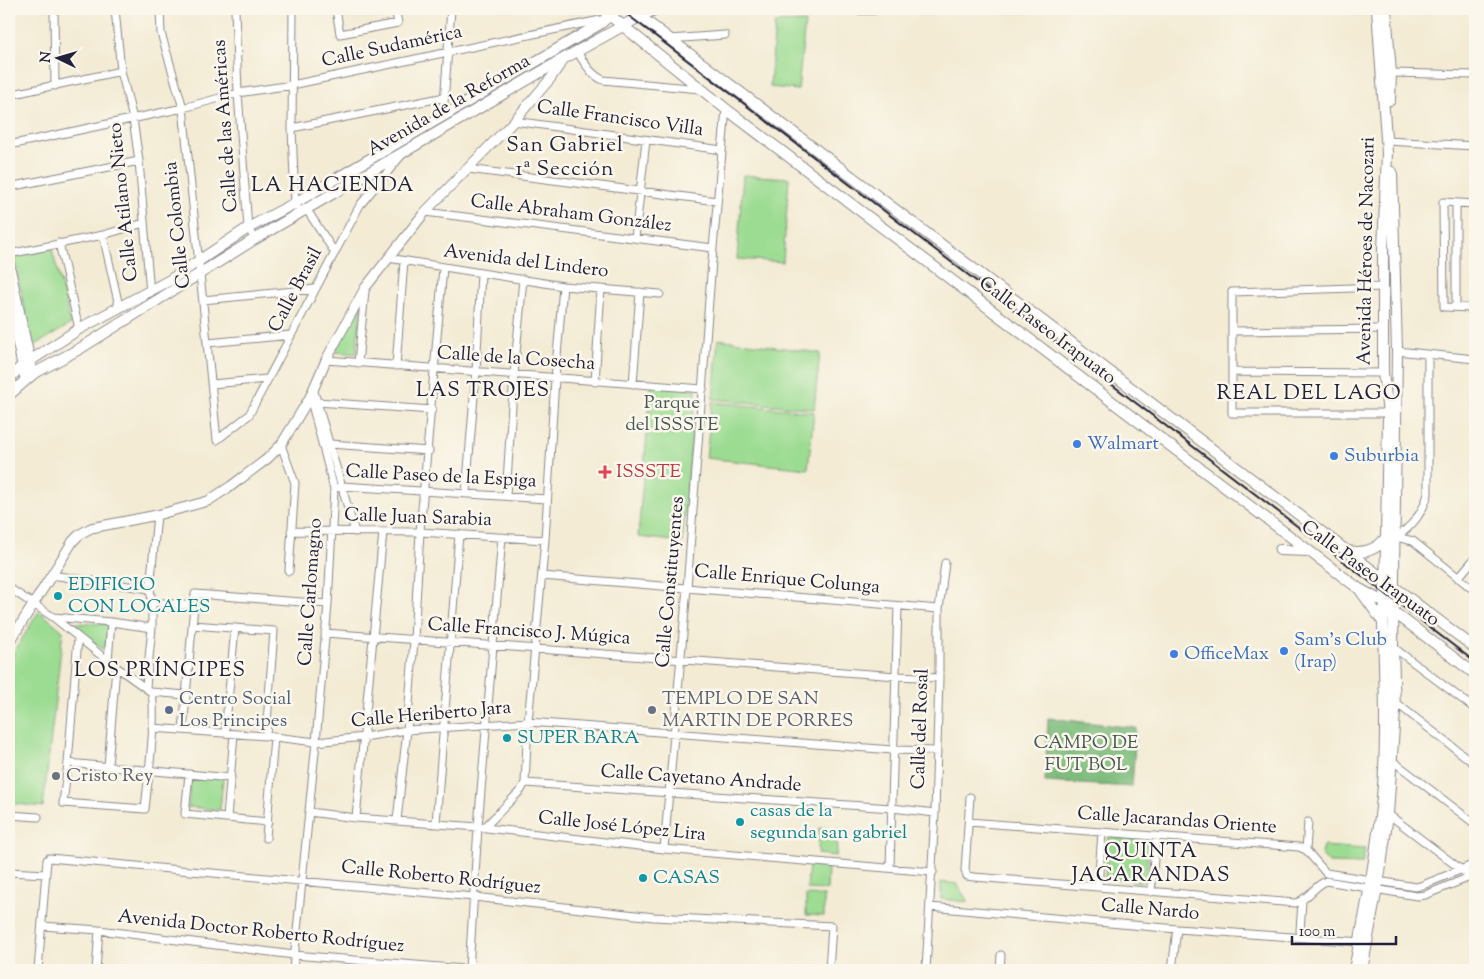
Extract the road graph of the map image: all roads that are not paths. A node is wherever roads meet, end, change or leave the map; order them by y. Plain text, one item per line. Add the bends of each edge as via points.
1 (54, 9) edge
2 (115, 9) edge
3 (160, 9) edge
4 (235, 9) edge
5 (293, 9) edge
6 (336, 9) edge
7 (395, 9) edge
8 (451, 9) edge
9 (602, 9) edge
10 (618, 9) edge
11 (630, 9) edge
12 (656, 9) edge
13 (814, 9) edge
14 (874, 9) edge
15 (1377, 9) edge
16 (1386, 9) edge
17 (639, 16) junction
18 (609, 17) junction
19 (622, 26) junction
20 (658, 31) junction
21 (725, 35) dead end
22 (669, 39) junction
23 (449, 52) junction
24 (577, 52) junction
25 (563, 59) junction
26 (121, 71) junction
27 (1391, 73) junction
28 (1475, 75) edge
29 (292, 85) junction
30 (55, 86) junction
31 (703, 89) junction
32 (238, 93) junction
33 (9, 95) edge
34 (444, 97) junction
35 (183, 108) junction
36 (726, 109) junction
37 (443, 116) junction
38 (133, 118) junction
39 (514, 121) junction
40 (292, 128) junction
41 (646, 140) junction
42 (1389, 142) junction
43 (9, 145) edge
44 (1475, 146) edge
45 (722, 150) junction
46 (405, 152) junction
47 (139, 161) junction
48 (468, 169) junction
49 (9, 187) edge
50 (640, 191) junction
51 (717, 201) junction
52 (295, 203) junction
53 (1456, 203) junction
54 (1475, 204) edge
55 (304, 211) junction
56 (425, 212) junction
57 (144, 223) junction
58 (248, 228) junction
59 (103, 235) junction
60 (635, 238) junction
61 (255, 239) junction
62 (59, 244) junction
63 (713, 248) junction
64 (335, 253) junction
65 (9, 254) edge
66 (388, 258) junction
67 (404, 261) junction
68 (198, 262) junction
69 (9, 263) edge
70 (444, 268) junction
71 (481, 273) junction
72 (199, 275) junction
73 (523, 279) junction
74 (563, 286) junction
75 (1382, 287) junction
76 (365, 288) junction
77 (315, 289) junction
78 (601, 289) junction
79 (149, 291) junction
80 (640, 292) junction
81 (660, 294) dead end
82 (203, 300) junction
83 (9, 303) edge
84 (152, 303) junction
85 (119, 306) junction
86 (1456, 306) junction
87 (1475, 308) edge
88 (15, 327) edge
89 (78, 329) junction
90 (1382, 329) junction
91 (1232, 331) junction
92 (291, 334) junction
93 (208, 343) junction
94 (1398, 351) junction
95 (1428, 354) junction
96 (1475, 359) edge
97 (326, 360) junction
98 (358, 363) junction
99 (26, 364) junction
100 (396, 366) junction
101 (435, 369) junction
102 (476, 372) junction
103 (1232, 372) junction
104 (1383, 373) junction
105 (514, 375) junction
106 (29, 376) junction
107 (9, 378) edge
108 (267, 379) junction
109 (555, 379) junction
110 (594, 382) junction
111 (212, 384) junction
112 (633, 384) junction
113 (703, 390) junction
114 (9, 395) edge
115 (314, 396) junction
116 (432, 410) junction
117 (1388, 413) junction
118 (217, 440) joint
119 (281, 445) junction
120 (327, 446) junction
121 (428, 451) junction
122 (342, 486) junction
123 (334, 489) junction
124 (424, 491) junction
125 (466, 493) junction
126 (506, 496) junction
127 (547, 498) junction
128 (157, 515) junction
129 (291, 531) junction
130 (332, 532) junction
131 (355, 532) junction
132 (383, 532) junction
133 (420, 532) junction
134 (459, 534) junction
135 (502, 537) junction
136 (1391, 538) junction
137 (545, 540) junction
138 (1280, 550) dead end
139 (1309, 551) junction
140 (1346, 551) junction
141 (1475, 558) edge
142 (944, 563) dead end
143 (289, 571) dead end
144 (51, 575) junction
145 (542, 576) junction
146 (1458, 578) junction
147 (1385, 580) junction
148 (9, 588) edge
149 (687, 588) junction
150 (1358, 588) junction
151 (1395, 588) junction
152 (150, 589) junction
153 (1475, 591) edge
154 (152, 602) junction
155 (1385, 603) junction
156 (32, 604) junction
157 (328, 604) junction
158 (194, 606) junction
159 (898, 606) junction
160 (939, 609) junction
161 (1395, 613) junction
162 (53, 617) junction
163 (111, 622) junction
164 (1383, 622) junction
165 (192, 625) junction
166 (152, 628) junction
167 (235, 628) junction
168 (325, 633) junction
169 (373, 637) junction
170 (78, 638) junction
171 (414, 640) junction
172 (450, 642) junction
173 (9, 643) edge
174 (493, 646) junction
175 (1475, 648) edge
176 (535, 649) junction
177 (1388, 649) junction
178 (681, 660) junction
179 (108, 661) junction
180 (116, 667) junction
181 (1475, 674) edge
182 (896, 676) junction
183 (939, 678) junction
184 (148, 689) junction
185 (186, 696) junction
186 (1400, 706) dead end
187 (1475, 709) edge
188 (528, 722) junction
189 (486, 724) junction
190 (443, 726) junction
191 (152, 728) junction
192 (183, 730) junction
193 (407, 730) junction
194 (674, 732) junction
195 (225, 733) junction
196 (234, 734) junction
197 (266, 736) junction
198 (274, 737) junction
199 (364, 737) junction
200 (316, 742) junction
201 (893, 750) junction
202 (937, 751) junction
203 (1393, 761) junction
204 (68, 763) junction
205 (1475, 764) edge
206 (108, 766) junction
207 (149, 770) junction
208 (189, 774) junction
209 (231, 778) junction
210 (525, 783) junction
211 (670, 793) junction
212 (970, 797) dead end
213 (892, 808) junction
214 (309, 812) junction
215 (935, 814) junction
216 (1388, 814) junction
217 (9, 815) edge
218 (38, 817) dead end
219 (227, 818) junction
220 (356, 818) junction
221 (396, 820) junction
222 (268, 822) junction
223 (969, 822) junction
224 (1308, 822) dead end
225 (436, 823) junction
226 (1475, 824) edge
227 (481, 828) junction
228 (1102, 832) junction
229 (1156, 836) junction
230 (266, 838) dead end
231 (664, 849) junction
232 (1306, 850) junction
233 (1475, 864) edge
234 (890, 867) junction
235 (1461, 870) junction
236 (9, 872) edge
237 (932, 872) junction
238 (46, 874) junction
239 (1473, 876) edge
240 (303, 880) junction
241 (1374, 885) junction
242 (1098, 887) junction
243 (1151, 892) junction
244 (474, 897) junction
245 (1302, 901) junction
246 (930, 907) junction
247 (42, 926) junction
248 (1178, 929) junction
249 (99, 930) junction
250 (1300, 930) dead end
251 (1363, 942) junction
252 (294, 955) junction
253 (1001, 955) dead end
254 (38, 970) edge
255 (96, 970) edge
256 (293, 970) edge
257 (471, 970) edge
258 (829, 970) edge
259 (926, 970) edge
260 (1000, 970) edge
261 (1172, 970) edge
262 (1354, 970) edge
263 (1362, 970) edge

1 - 30 street
2 - 26 street, Calle Atilano Nieto
3 - 35 street, Calle Colombia via 161,33
4 - 32 street, Calle de las Américas
5 - 29 street
6 - 7 street via 340,34 398,23
8 - 23 street
9 - 18 main road, Calle Paseo Irapuato
10 - 18 main road, Avenida de la Reforma
11 - 17 main road, Calle Paseo Irapuato
12 - 17 main road, Avenida de la Reforma
12 - 20 main road
13 - 14 main road
15 - 42 main road, Avenida Héroes de Nacozari
16 - 27 main road, Avenida Héroes de Nacozari
17 - 19 main road, Avenida de la Reforma
17 - 20 main road, Calle Paseo Irapuato
18 - 19 main road, Calle Paseo Irapuato
18 - 23 street, Calle Sudamérica
18 - 37 main road, Avenida de la Reforma
19 - 24 main road, Avenida de la Reforma
19 - 31 main road, Calle Paseo Irapuato
20 - 22 main road, Calle Paseo Irapuato
21 - 22 street
22 - 140 main road, Calle Paseo Irapuato
23 - 29 street, Calle Sudamérica
23 - 34 street
24 - 25 main road, Avenida de la Reforma
24 - 31 street via 590,72 603,80
25 - 39 street
25 - 46 main road, Avenida de la Reforma
26 - 30 street
26 - 38 street, Calle Atilano Nieto
27 - 28 street
27 - 42 main road, Avenida Héroes de Nacozari
29 - 32 street, Calle Sudamérica
29 - 40 street
30 - 33 street
31 - 36 main road, Calle Paseo Irapuato
32 - 35 street, Calle Sudamérica
32 - 58 street, Calle de las Américas
34 - 37 street
34 - 40 street
35 - 38 street, Calle Sudamérica
35 - 68 street, Calle Colombia
36 - 45 street, Calle Constituyentes
36 - 139 main road, Calle Paseo Irapuato
37 - 52 main road, Avenida de la Reforma
38 - 43 street, Calle Sudamérica
38 - 47 street, Calle Atilano Nieto
39 - 41 street, Calle Francisco Villa
39 - 48 street
40 - 52 street
41 - 45 street, Calle Francisco Villa
41 - 50 street
42 - 44 street
42 - 75 main road, Avenida Héroes de Nacozari
42 - 94 main road, Avenida Héroes de Nacozari
45 - 51 street, Calle Constituyentes
46 - 55 main road, Avenida de la Reforma
46 - 64 street, Calle Brasil via 360,205
47 - 49 street
47 - 57 street, Calle Atilano Nieto
48 - 50 street
48 - 56 street
50 - 51 street
50 - 60 street
51 - 63 street, Calle Constituyentes
52 - 55 street
52 - 58 main road, Avenida de la Reforma
53 - 54 street
53 - 86 street
53 - 86 street via 1443,202 1444,307
55 - 61 main road, Avenida de la Reforma
55 - 64 street
56 - 60 street, Calle Abraham González
56 - 66 street
57 - 59 street
57 - 79 street, Calle Atilano Nieto
58 - 61 street, Calle de las Américas
58 - 68 main road, Avenida de la Reforma
59 - 62 street
59 - 85 street
60 - 63 street, Calle Abraham González
61 - 72 main road, Avenida de la Reforma
62 - 65 street
62 - 89 street
63 - 113 street, Calle Constituyentes
64 - 77 street, Calle Brasil
66 - 67 street, Avenida del Lindero
66 - 76 street
67 - 70 street, Avenida del Lindero
67 - 100 street
68 - 72 street, Calle Colombia
68 - 79 main road, Avenida de la Reforma
69 - 88 street
70 - 71 street, Avenida del Lindero
70 - 101 street
71 - 73 street, Avenida del Lindero
71 - 102 street
72 - 82 street, Calle Colombia
72 - 84 main road, Avenida de la Reforma
73 - 74 street, Avenida del Lindero
73 - 105 street
74 - 78 street, Avenida del Lindero
74 - 109 street
75 - 90 main road, Avenida Héroes de Nacozari
75 - 91 street via 1232,292
76 - 97 street
76 - 98 street
77 - 82 street
77 - 92 street, Calle Brasil
78 - 80 street, Avenida del Lindero
78 - 110 street
79 - 84 street, Calle Atilano Nieto
79 - 85 main road, Avenida de la Reforma
80 - 81 street, Avenida del Lindero
80 - 112 street
82 - 93 street, Calle Colombia
83 - 88 street
84 - 106 main road, Avenida de la Reforma
85 - 89 main road, Avenida de la Reforma
86 - 87 street
88 - 99 street
89 - 99 main road, Avenida de la Reforma
90 - 91 street
90 - 104 main road, Avenida Héroes de Nacozari
91 - 103 street
92 - 93 street
92 - 108 street, Calle Brasil
93 - 111 street, Calle Colombia
94 - 95 street
94 - 136 main road, Avenida Héroes de Nacozari
95 - 96 street
95 - 136 street via 1428,494 1410,527
97 - 98 street, Calle de la Cosecha
97 - 115 street
98 - 100 street, Calle de la Cosecha
99 - 106 street
99 - 107 main road, Avenida de la Reforma
100 - 101 street, Calle de la Cosecha
101 - 102 street, Calle de la Cosecha
101 - 116 street
102 - 105 street, Calle de la Cosecha
102 - 125 street
103 - 104 street
103 - 117 street via 1232,413
104 - 117 main road, Avenida Héroes de Nacozari
105 - 109 street, Calle de la Cosecha
105 - 126 street
106 - 114 main road, Avenida de la Reforma
108 - 111 street
108 - 118 street, Calle Brasil via 249,415
109 - 110 street, Calle de la Cosecha
109 - 127 street
110 - 112 street, Calle de la Cosecha
111 - 118 street, Calle Colombia
112 - 113 street, Calle de la Cosecha
113 - 149 street, Calle Constituyentes
115 - 116 street
115 - 119 street
115 - 120 street, Calle Carlomagno
116 - 121 street
117 - 136 main road, Avenida Héroes de Nacozari
119 - 128 street via 267,460 208,501
119 - 129 street via 295,483
120 - 121 street
120 - 122 street, Calle Carlomagno
120 - 123 street, Calle Carlomagno
121 - 124 street
122 - 123 street, Calle Paseo de la Espiga
122 - 124 street, Calle Paseo de la Espiga
122 - 131 street, Calle Carlomagno
123 - 130 street, Calle Carlomagno
124 - 125 street, Calle Paseo de la Espiga
124 - 133 street
125 - 126 street, Calle Paseo de la Espiga
126 - 127 street, Calle Paseo de la Espiga
127 - 137 street
128 - 144 street via 91,528 80,534
128 - 152 street
129 - 130 street, Calle Juan Sarabia
129 - 143 street
130 - 131 street, Calle Juan Sarabia
130 - 157 street, Calle Carlomagno
131 - 132 street, Calle Juan Sarabia
132 - 133 street, Calle Juan Sarabia
132 - 169 street
133 - 134 street, Calle Juan Sarabia
133 - 171 street
134 - 135 street, Calle Juan Sarabia
134 - 172 street
135 - 137 street, Calle Juan Sarabia
135 - 174 street
136 - 140 main road via 1368,552
136 - 146 street via 1412,541
136 - 147 main road, Avenida Héroes de Nacozari
136 - 151 main road, Avenida Héroes de Nacozari
137 - 145 street
138 - 139 main road
139 - 150 main road, Calle Paseo Irapuato
140 - 147 main road, Calle Paseo Irapuato
141 - 146 street
142 - 160 street, Calle del Rosal
144 - 152 street
144 - 156 street
145 - 149 street, Calle Enrique Colunga
145 - 176 street
146 - 153 street
147 - 151 main road, Calle Paseo Irapuato
147 - 155 main road, Avenida Héroes de Nacozari
148 - 156 street
149 - 159 street, Calle Enrique Colunga
149 - 178 street, Calle Constituyentes
150 - 155 main road, Calle Paseo Irapuato
150 - 164 main road
151 - 161 main road, Avenida Héroes de Nacozari
151 - 175 main road, Calle Paseo Irapuato
152 - 154 street
154 - 158 street
154 - 166 street
155 - 161 main road, Calle Paseo Irapuato
155 - 164 main road, Avenida Héroes de Nacozari
156 - 162 street
156 - 173 street
157 - 158 street via 195,594
157 - 168 street, Calle Carlomagno
158 - 165 street
159 - 160 street, Calle Enrique Colunga
159 - 182 street
160 - 183 street, Calle del Rosal
161 - 177 main road, Avenida Héroes de Nacozari
161 - 181 main road, Calle Paseo Irapuato
162 - 163 street
162 - 170 street
163 - 166 street
163 - 179 street
164 - 177 main road, Avenida Héroes de Nacozari
165 - 167 street
165 - 185 street
166 - 184 street
167 - 195 street
167 - 197 street via 274,631
168 - 169 street, Calle Francisco J. Múgica
168 - 200 street, Calle Carlomagno
169 - 171 street, Calle Francisco J. Múgica
169 - 199 street
170 - 179 street
170 - 204 street
171 - 172 street, Calle Francisco J. Múgica
171 - 193 street
172 - 174 street, Calle Francisco J. Múgica
172 - 190 street
174 - 176 street, Calle Francisco J. Múgica
174 - 189 street
176 - 178 street, Calle Francisco J. Múgica
176 - 188 street
177 - 187 street
177 - 203 main road, Avenida Héroes de Nacozari via 1390,676 1395,688
177 - 241 main road, Avenida Héroes de Nacozari via 1383,786
178 - 182 street, Calle Francisco J. Múgica
178 - 194 street, Calle Constituyentes
179 - 180 street
180 - 184 street
180 - 206 street
182 - 183 street, Calle Francisco J. Múgica
182 - 201 street
183 - 202 street, Calle del Rosal
184 - 185 street
184 - 191 street via 154,700
185 - 192 street
186 - 205 street
188 - 189 street, Calle Heriberto Jara
188 - 194 street, Calle Heriberto Jara
188 - 210 street
189 - 190 street, Calle Heriberto Jara
189 - 227 street
190 - 193 street, Calle Heriberto Jara
190 - 225 street
191 - 192 street, Calle Heriberto Jara
191 - 207 street
192 - 195 street, Calle Heriberto Jara
193 - 199 street, Calle Heriberto Jara
193 - 221 street
194 - 201 street, Calle Heriberto Jara
194 - 211 street, Calle Constituyentes
195 - 196 street, Calle Heriberto Jara
196 - 197 street, Calle Heriberto Jara
196 - 209 street
197 - 198 street, Calle Heriberto Jara
198 - 200 street, Calle Heriberto Jara
198 - 222 street
199 - 200 street, Calle Heriberto Jara
199 - 220 street
200 - 214 street, Calle Carlomagno
201 - 202 street, Calle Heriberto Jara
201 - 213 street
202 - 215 street, Calle del Rosal
203 - 216 main road, Avenida Héroes de Nacozari
203 - 226 street
204 - 206 street
204 - 207 street via 63,803 145,809
206 - 207 street
207 - 208 street
208 - 209 street
208 - 219 street via 185,814
209 - 219 street
210 - 211 street, Calle Cayetano Andrade
210 - 227 street
211 - 213 street, Calle Cayetano Andrade
211 - 231 street, Calle Constituyentes
212 - 223 street
213 - 215 street, Calle Cayetano Andrade
213 - 234 street
214 - 220 street, Calle José López Lira
214 - 240 street, Calle Carlomagno
215 - 237 street, Calle del Rosal
216 - 235 street
216 - 241 main road, Avenida Héroes de Nacozari
217 - 218 street
219 - 222 street
220 - 221 street, Calle José López Lira
221 - 225 street, Calle José López Lira
222 - 230 street
223 - 228 street, Calle Jacarandas Oriente
223 - 242 street via 967,876
224 - 232 street
225 - 227 street, Calle José López Lira
227 - 231 street, Calle José López Lira
227 - 244 street
228 - 229 street, Calle Jacarandas Oriente
228 - 242 street
229 - 232 street, Calle Jacarandas Oriente
229 - 243 street
231 - 234 street, Calle José López Lira
232 - 241 street via 1326,873
233 - 235 street
234 - 237 street, Calle José López Lira
235 - 239 street
235 - 241 street via 1416,887
236 - 238 street
237 - 246 street, Calle del Rosal
238 - 240 street, Calle Roberto Rodríguez via 47,859
238 - 247 street
239 - 241 street via 1416,896
240 - 244 street, Calle Roberto Rodríguez
240 - 252 street, Calle Carlomagno
241 - 245 street via 1326,881
241 - 251 main road, Avenida Héroes de Nacozari
242 - 243 street
243 - 245 street via 1290,903
244 - 257 street
244 - 258 street, Calle Roberto Rodríguez via 654,917 832,926
245 - 250 street
246 - 248 street, Calle Nardo
246 - 259 street, Calle del Rosal
247 - 249 street, Avenida Doctor Roberto Rodríguez
247 - 254 street
248 - 251 street, Calle Nardo
248 - 261 street
249 - 252 street, Avenida Doctor Roberto Rodríguez
249 - 255 street
251 - 262 main road, Avenida Héroes de Nacozari
251 - 263 main road, Avenida Héroes de Nacozari
252 - 256 street, Calle Carlomagno
252 - 257 street, Avenida Doctor Roberto Rodríguez
253 - 260 street

